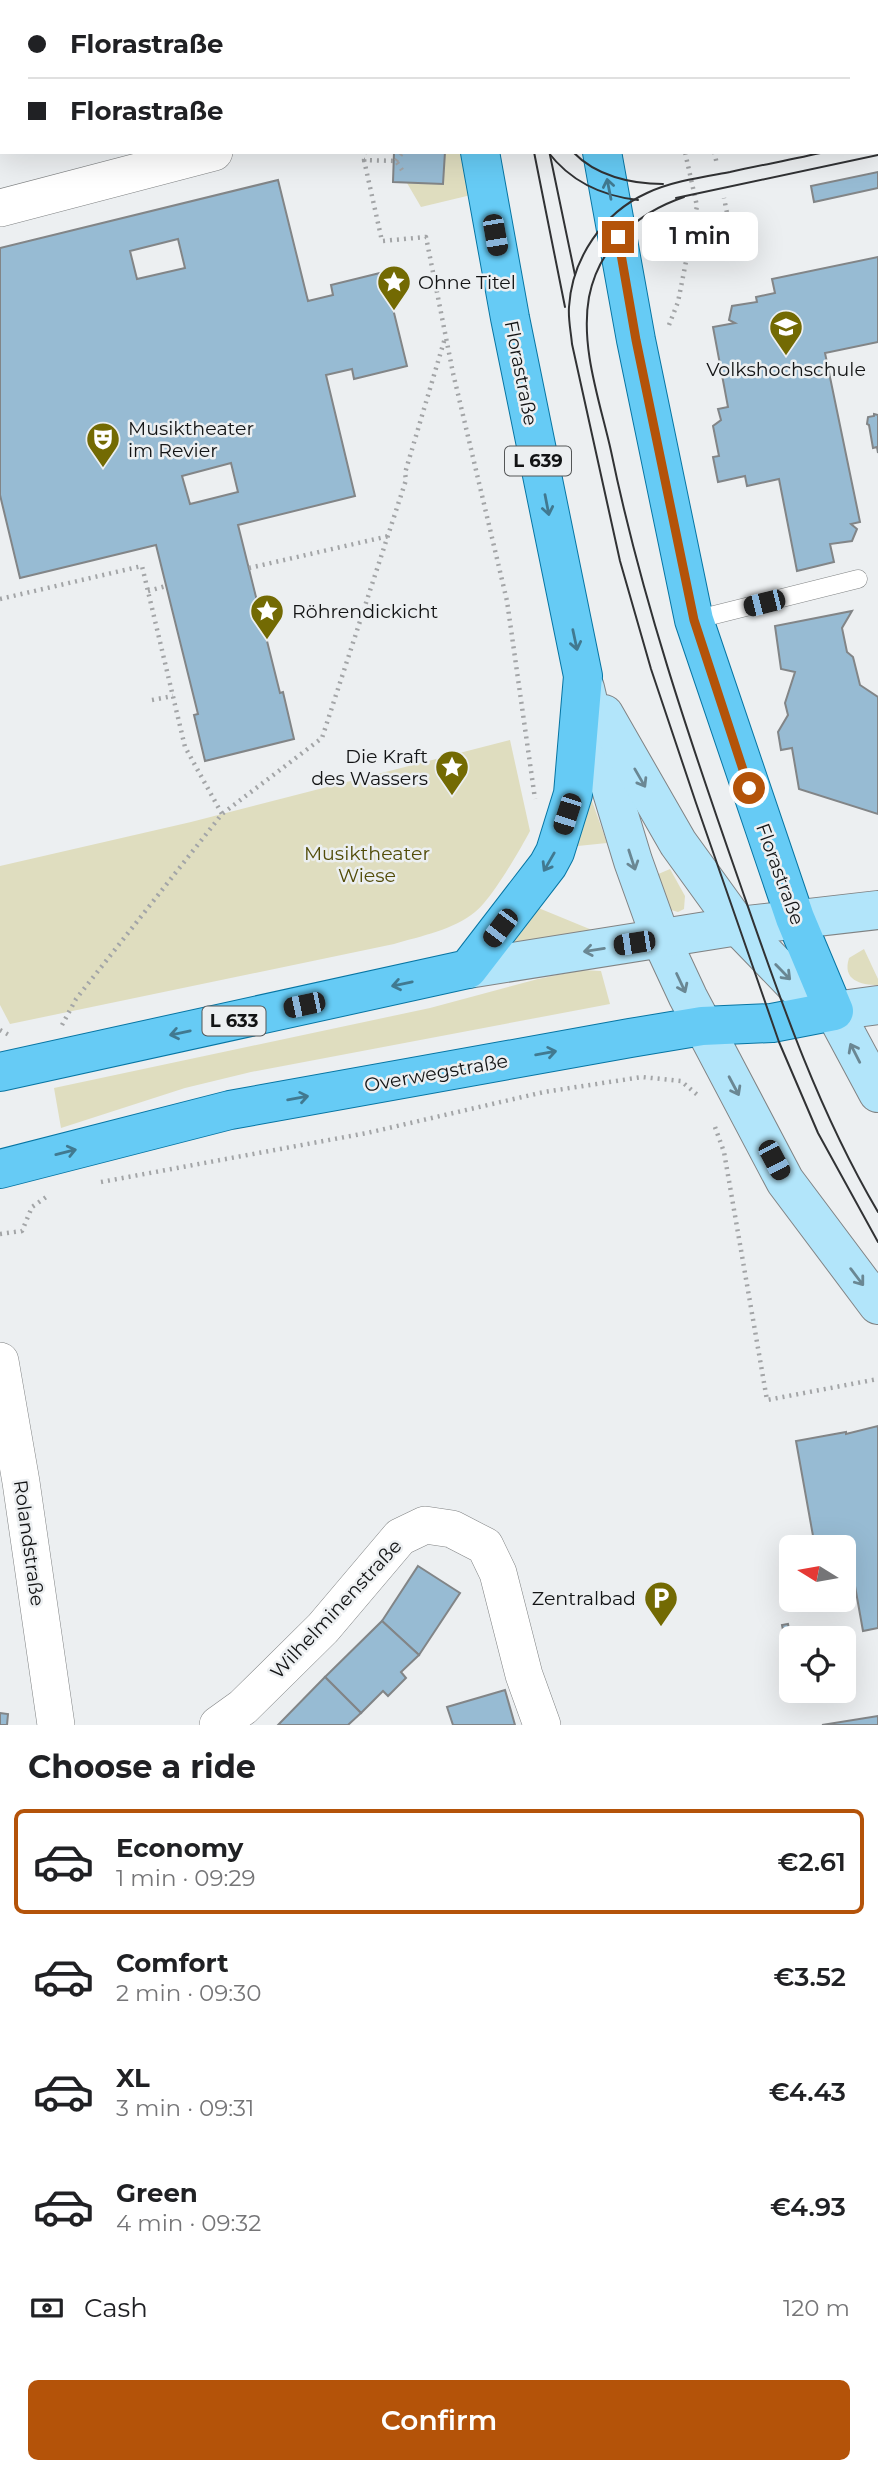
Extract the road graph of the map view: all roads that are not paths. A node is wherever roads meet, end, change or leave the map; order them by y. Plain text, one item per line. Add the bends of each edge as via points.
1 (206, 154) edge
2 (480, 154) edge
3 (602, 154) edge
4 (0, 208) edge
5 (858, 579) dead end
6 (694, 620) junction
7 (583, 676) junction
8 (878, 910) edge
9 (795, 918) junction
10 (738, 926) junction
11 (661, 939) junction
12 (468, 970) junction
13 (878, 1005) edge
14 (834, 1011) junction
15 (702, 1026) junction
16 (0, 1072) edge
17 (878, 1093) edge
18 (0, 1169) edge
19 (878, 1305) edge
20 (0, 1362) edge
21 (6, 1432) edge
22 (56, 1725) edge
23 (218, 1725) edge
24 (542, 1725) edge

1 - 4 street
2 -> 7 main road, Florastraße / L 639
6 -> 3 main road, Florastraße
5 - 6 lane
6 - 9 main road, Florastraße
7 -> 10 main road via 678,843
7 -> 11 main road, Florastraße / L 639 via 601,757
7 -> 12 main road, Florastraße via 573,794 555,852
8 - 9 main road, L 633
9 - 10 main road, L 633
9 - 14 main road, Florastraße
10 - 11 main road, L 633
10 -> 14 main road via 796,986
11 -> 12 main road, L 633
11 -> 15 main road, Florastraße / L 639
12 -> 16 main road, L 633
13 - 14 main road, Overwegstraße
14 - 15 main road, Overwegstraße via 772,1023
17 -> 14 main road, Florastraße
18 -> 15 main road, Overwegstraße via 230,1110
15 -> 19 main road, Florastraße via 785,1181
20 - 21 street, Rolandstraße
21 - 22 street, Rolandstraße
23 - 24 street, Wilhelminenstraße via 243,1707 323,1628 400,1537 425,1525 452,1529 485,1546 498,1573

